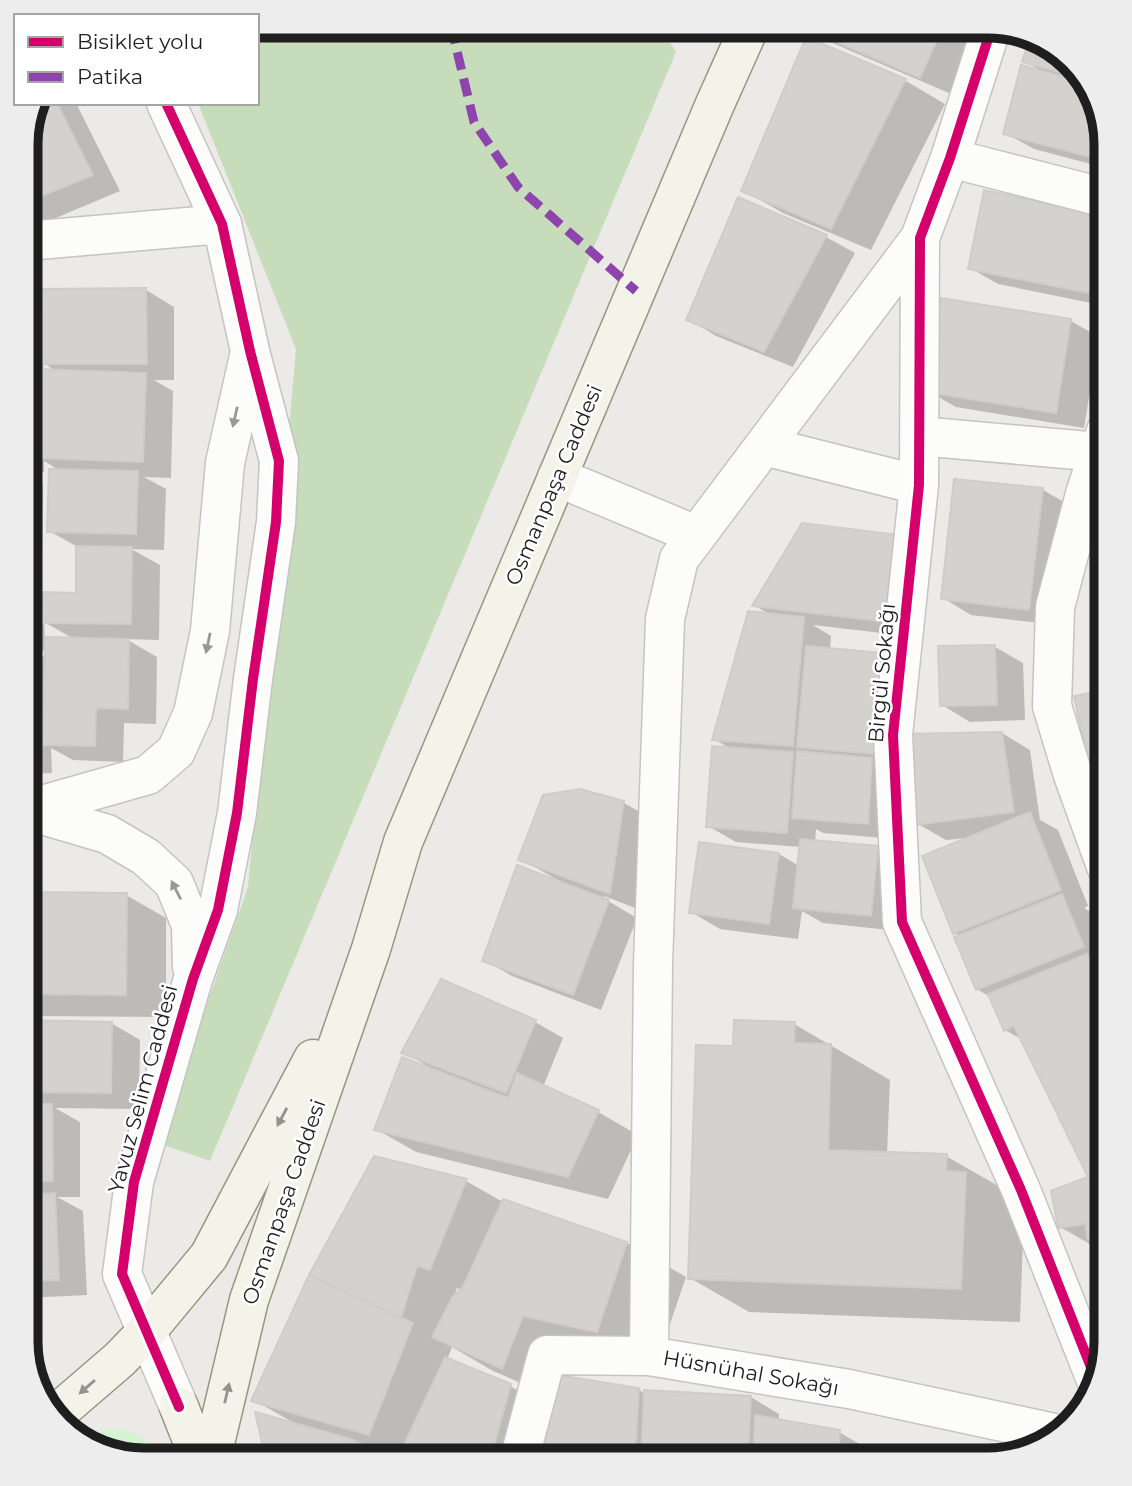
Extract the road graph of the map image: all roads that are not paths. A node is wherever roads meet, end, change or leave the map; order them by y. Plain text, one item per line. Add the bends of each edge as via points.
1 (744, 39) edge
2 (988, 39) edge
3 (167, 105) edge
4 (950, 158) junction
5 (1094, 195) edge
6 (222, 224) junction
7 (920, 238) junction
8 (39, 240) edge
9 (250, 351) junction
10 (919, 436) junction
11 (1094, 442) edge
12 (764, 446) junction
13 (1094, 470) edge
14 (557, 477) junction
15 (919, 485) junction
16 (696, 535) junction
17 (38, 806) edge
18 (38, 813) edge
19 (1094, 824) edge
20 (371, 948) junction
21 (192, 979) junction
22 (146, 1332) junction
23 (649, 1356) junction
24 (1090, 1366) edge
25 (178, 1407) joint
26 (62, 1409) edge
27 (1045, 1431) edge
28 (195, 1448) edge
29 (214, 1448) edge
30 (522, 1448) edge

1 - 14 main road, Osmanpaşa Caddesi
2 - 4 street, Birgül Sokağı
3 - 6 street
4 - 5 street
4 - 7 street, Birgül Sokağı
6 - 8 street
6 - 9 street
7 - 10 street, Birgül Sokağı
7 - 12 street, Birgül Sokağı
9 -> 17 street via 225,463 210,631 193,713 176,751 148,775
9 - 21 street via 279,461 276,522 237,813 218,910
10 - 11 street
10 - 15 street, Birgül Sokağı
12 - 15 street
12 - 16 street, Birgül Sokağı
13 - 19 street via 1055,607 1052,706
14 - 16 street
14 - 20 main road, Osmanpaşa Caddesi via 403,842
15 - 24 street, Birgül Sokağı via 893,735 902,922 1021,1190
16 - 23 street, Birgül Sokağı via 679,559 666,619 653,964
21 -> 18 street via 191,925 174,883 146,857 107,834
20 -> 22 main road, Osmanpaşa Caddesi via 209,1255
29 -> 20 main road, Osmanpaşa Caddesi via 249,1300
21 - 22 street, Yavuz Selim Caddesi via 132,1195 122,1274
22 - 25 street, Yavuz Selim Caddesi
22 -> 26 main road, Osmanpaşa Caddesi
23 - 27 street, Hüsnühal Sokağı via 849,1389
23 - 30 street, Hüsnühal Sokağı via 547,1355
25 - 28 main road

